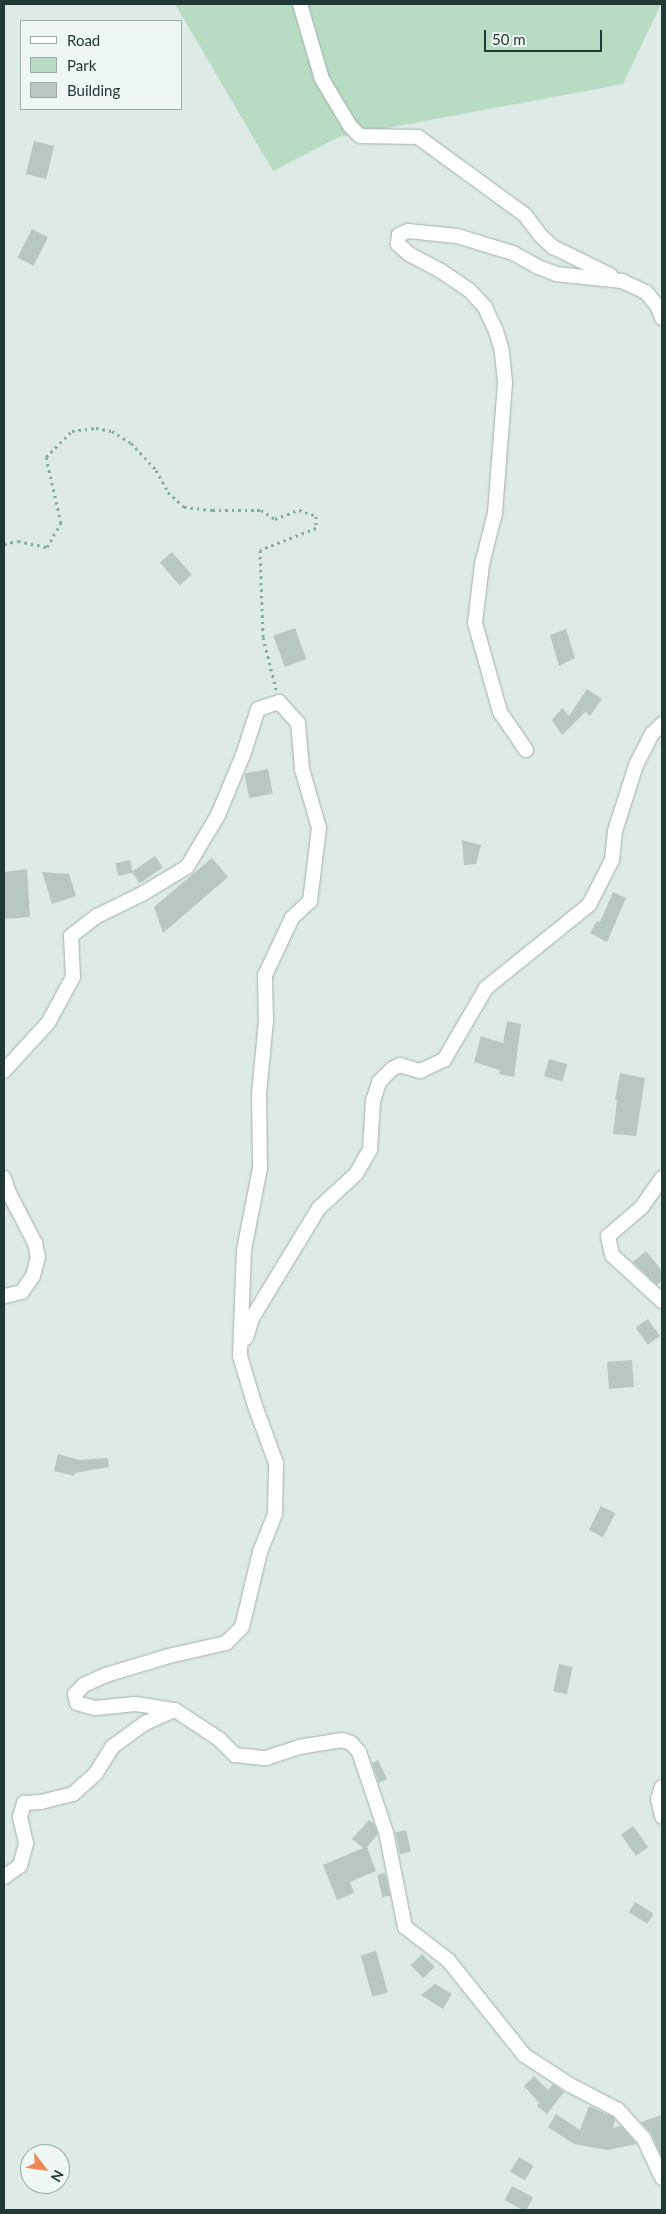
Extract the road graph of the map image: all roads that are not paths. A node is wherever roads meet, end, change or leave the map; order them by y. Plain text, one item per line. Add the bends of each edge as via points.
1 (300, 4) edge
2 (622, 281) junction
3 (662, 318) edge
4 (662, 724) edge
5 (526, 750) dead end
6 (4, 1071) edge
7 (4, 1178) edge
8 (662, 1178) edge
9 (4, 1296) edge
10 (662, 1301) edge
11 (240, 1356) junction
12 (175, 1710) junction
13 (662, 1787) edge
14 (662, 1817) edge
15 (4, 1877) edge
16 (662, 2178) edge

1 - 2 street via 322,79 350,126 360,136 418,137 525,216 553,247
2 - 3 street via 646,292
2 - 5 street via 556,274 513,253 457,236 408,231 399,236 398,244 404,249 469,290 485,307 502,351 505,382 495,513 482,564 475,623 500,712
4 - 11 street via 652,734 636,765 615,832 612,860 589,905 486,988 444,1060 420,1071 400,1065 379,1082 373,1101 370,1150 356,1174 319,1208 252,1318
6 - 11 street via 48,1023 73,977 71,936 97,916 186,867 218,815 244,755 258,709 279,702 298,723 302,769 319,828 310,901 292,918 265,975 266,1021 259,1094 260,1168 244,1250
7 - 9 street via 35,1243 38,1257 33,1276 22,1292
8 - 10 street via 642,1207 608,1236 612,1255
11 - 12 street via 276,1463 275,1514 260,1552 242,1627 226,1643 106,1675 84,1685 75,1694 77,1703 94,1708 136,1704
12 - 15 street via 145,1723 112,1747 96,1773 73,1794 24,1803 20,1816 26,1842 20,1866
12 - 16 street via 219,1739 235,1755 266,1758 299,1747 342,1740 351,1743 359,1752 386,1832 405,1927 448,1960 524,2055 570,2085 618,2110 644,2139
13 - 14 street via 658,1799

